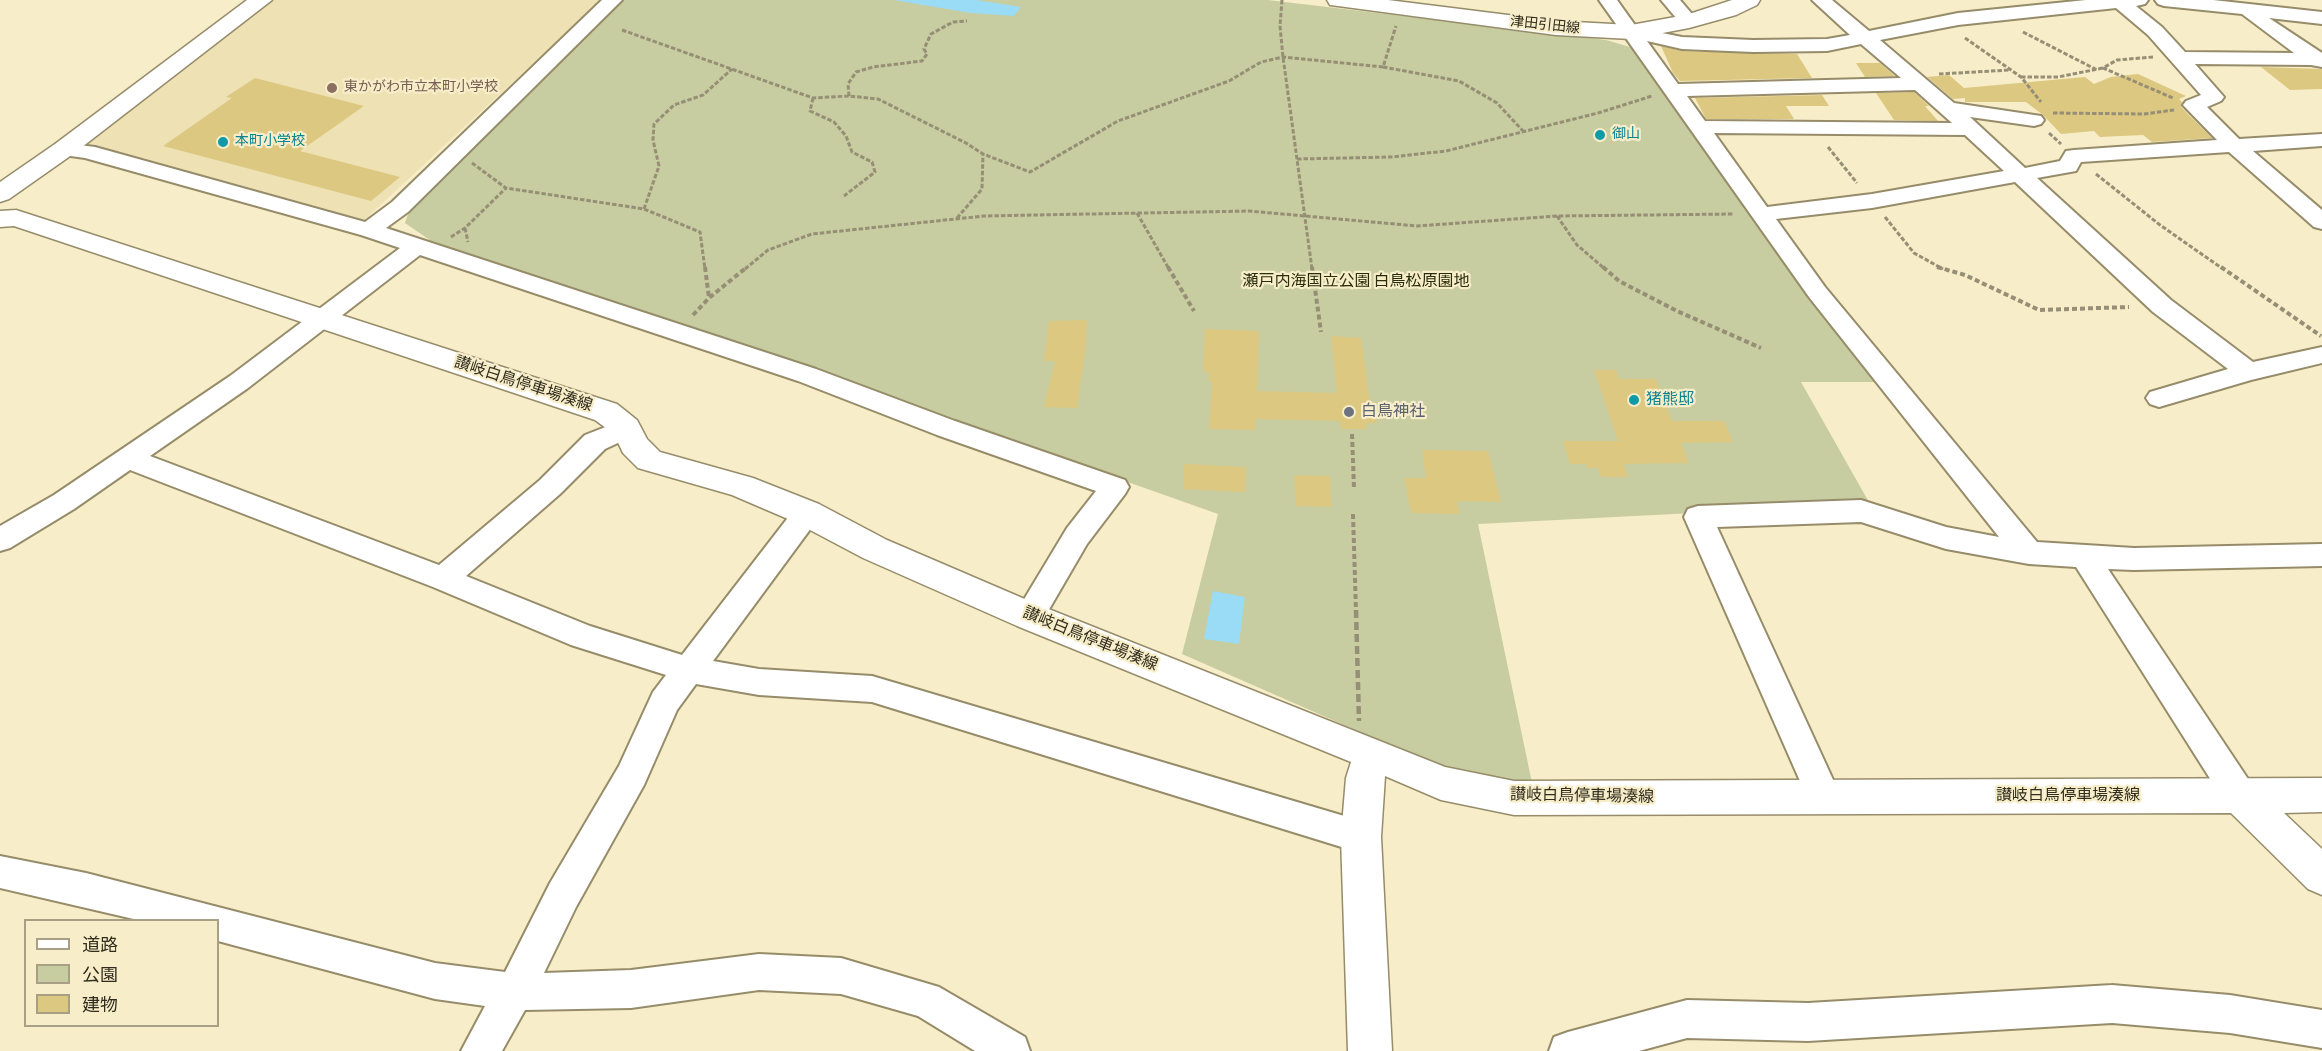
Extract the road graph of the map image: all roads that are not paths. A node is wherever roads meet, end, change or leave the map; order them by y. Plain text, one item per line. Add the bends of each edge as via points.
1 (261, 0) edge
2 (613, 0) edge
3 (1338, 0) edge
4 (1608, 0) edge
5 (1670, 0) edge
6 (1749, 0) edge
7 (1821, 0) edge
8 (2139, 0) edge
9 (2164, 0) edge
10 (2118, 1) edge
11 (2237, 4) edge
12 (2322, 18) edge
13 (1689, 21) junction
14 (1631, 33) junction
15 (1866, 39) junction
16 (1827, 45) junction
17 (2180, 58) junction
18 (2320, 61) edge
19 (1912, 80) junction
20 (1857, 86) junction
21 (1672, 90) junction
22 (1948, 108) junction
23 (1876, 114) junction
24 (2042, 117) road end
25 (1699, 127) junction
26 (1971, 129) junction
27 (2322, 140) edge
28 (2233, 145) junction
29 (64, 148) junction
30 (2020, 175) junction
31 (0, 194) edge
32 (1762, 214) junction
33 (0, 219) edge
34 (2322, 222) edge
35 (369, 230) junction
36 (424, 248) junction
37 (321, 320) junction
38 (2319, 354) edge
39 (2249, 372) junction
40 (2159, 398) dead end
41 (626, 428) junction
42 (129, 459) junction
43 (807, 513) junction
44 (0, 540) edge
45 (2029, 553) junction
46 (2322, 555) edge
47 (2084, 556) junction
48 (443, 579) junction
49 (1029, 616) junction
50 (689, 670) junction
51 (1366, 752) junction
52 (1823, 795) junction
53 (2322, 795) edge
54 (2240, 796) junction
55 (1361, 837) junction
56 (0, 872) edge
57 (2322, 876) edge
58 (195, 919) edge
59 (219, 924) edge
60 (515, 992) junction
61 (2322, 1029) edge
62 (480, 1051) edge
63 (1011, 1051) edge
64 (1370, 1051) edge
65 (1568, 1051) edge

1 - 29 main road
2 - 35 street via 400,207
3 - 14 main road, 津田引田線 via 1556,28
4 - 14 street
5 - 13 street
6 - 13 main road, 津田引田線
7 - 15 street
8 - 10 street
9 - 11 street
10 - 15 street via 1942,22
10 - 17 street
11 - 12 street
11 - 18 street
13 - 14 main road, 津田引田線
14 - 16 street via 1682,43
14 - 21 street
15 - 16 street
15 - 19 street
16 - 20 street
17 - 18 street
17 - 28 street via 2214,97 2193,105
19 - 20 street
19 - 22 street
20 - 21 street
20 - 23 street
21 - 25 street
22 - 24 street
22 - 26 street
23 - 25 street via 1806,127
23 - 26 street
25 - 32 street
26 - 30 street
27 - 28 street
28 - 30 street via 2074,156 2068,166
28 - 34 street
29 - 31 main road
29 - 35 street
30 - 32 street via 1872,201
30 - 39 street via 2162,306
32 - 45 street via 1817,292
33 - 37 main road, 讃岐白鳥停車場湊線 via 16,218
35 - 36 street
36 - 37 street
36 - 49 street via 807,375 1115,486 1077,536
37 - 41 main road, 讃岐白鳥停車場湊線 via 606,412
37 - 42 street
38 - 39 street
39 - 40 street
41 - 43 main road, 讃岐白鳥停車場湊線 via 634,445 649,460 742,486
41 - 48 street via 595,442 550,487
42 - 44 street
42 - 48 street
43 - 49 main road, 讃岐白鳥停車場湊線 via 875,549
43 - 50 street
45 - 47 street
45 - 52 street via 1946,538 1861,511 1698,518
46 - 47 street via 2134,559
47 - 54 street
48 - 50 street via 582,636
49 - 51 main road, 讃岐白鳥停車場湊線
50 - 55 street via 759,682 872,689
50 - 60 street via 664,702 632,775 562,895
51 - 52 main road, 讃岐白鳥停車場湊線 via 1441,783 1514,798
51 - 55 main road
52 - 54 main road, 讃岐白鳥停車場湊線
53 - 54 main road, 讃岐白鳥停車場湊線
54 - 57 main road
55 - 64 main road
56 - 58 street
59 - 60 street via 435,981
60 - 62 street
60 - 63 street via 631,989 759,972 842,976 926,1000
61 - 65 street via 2230,1014 2112,1004 1808,1022 1687,1019

